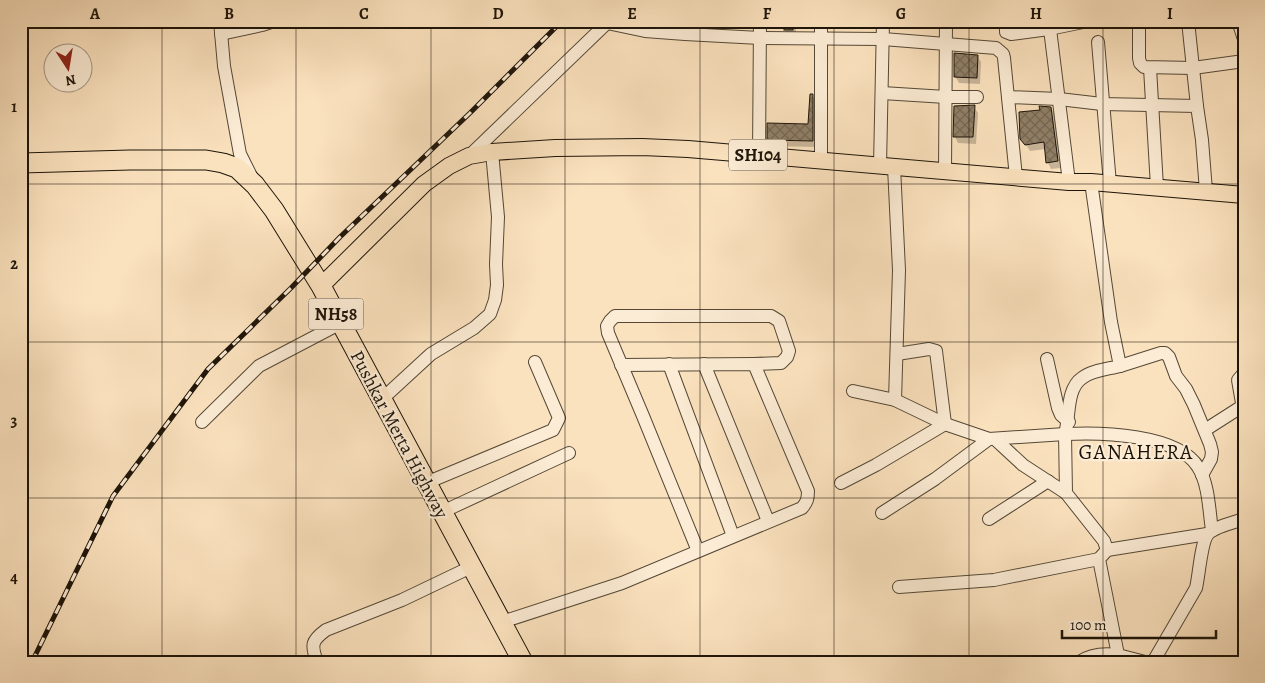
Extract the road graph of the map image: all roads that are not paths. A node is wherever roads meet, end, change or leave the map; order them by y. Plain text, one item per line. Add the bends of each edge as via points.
1 (274, 21) edge
2 (760, 21) edge
3 (821, 21) edge
4 (883, 21) edge
5 (946, 21) edge
6 (1006, 21) edge
7 (1088, 21) edge
8 (1139, 21) edge
9 (1188, 21) edge
10 (1238, 21) edge
11 (608, 22) edge
12 (219, 25) edge
13 (1049, 25) edge
14 (760, 38) junction
15 (821, 38) junction
16 (883, 39) junction
17 (1244, 39) edge
18 (1098, 42) dead end
19 (946, 43) junction
20 (1244, 61) edge
21 (1150, 68) junction
22 (1193, 68) junction
23 (882, 93) junction
24 (946, 97) junction
25 (977, 97) dead end
26 (1008, 97) junction
27 (1059, 99) junction
28 (1102, 104) junction
29 (1151, 106) junction
30 (1197, 106) junction
31 (492, 152) junction
32 (759, 155) junction
33 (470, 156) junction
34 (821, 160) junction
35 (21, 163) edge
36 (887, 166) junction
37 (945, 171) junction
38 (1016, 177) junction
39 (1069, 182) junction
40 (1091, 182) junction
41 (1110, 184) junction
42 (255, 185) junction
43 (1157, 188) junction
44 (1206, 191) junction
45 (1244, 194) edge
46 (321, 286) junction
47 (341, 323) junction
48 (897, 354) junction
49 (1047, 359) dead end
50 (535, 362) dead end
51 (668, 364) junction
52 (704, 364) junction
53 (754, 364) junction
54 (621, 365) junction
55 (1120, 366) junction
56 (1244, 373) edge
57 (853, 391) dead end
58 (381, 400) junction
59 (895, 400) junction
60 (202, 422) dead end
61 (945, 424) junction
62 (1067, 428) junction
63 (1204, 430) junction
64 (992, 439) junction
65 (569, 453) dead end
66 (1202, 475) junction
67 (1048, 481) junction
68 (426, 483) junction
69 (841, 483) dead end
70 (1066, 493) junction
71 (442, 512) junction
72 (882, 513) dead end
73 (990, 519) dead end
74 (1244, 519) edge
75 (768, 520) junction
76 (1210, 532) junction
77 (733, 536) junction
78 (698, 551) junction
79 (1103, 554) junction
80 (471, 568) junction
81 (899, 586) dead end
82 (502, 622) junction
83 (1118, 655) junction
84 (317, 662) edge
85 (523, 662) edge
86 (1079, 662) edge
87 (1145, 662) edge
88 (1153, 662) edge

1 - 12 street via 262,26
2 - 14 street
3 - 15 street
4 - 16 street
5 - 19 street
6 - 13 street via 1008,34
7 - 13 street
8 - 21 street via 1138,58 1144,67
9 - 22 street
10 - 17 street
11 - 14 street via 645,32
11 - 33 street
12 - 42 street via 240,154
13 - 27 street
14 - 15 street
14 - 32 street
15 - 16 street
15 - 34 street
16 - 19 street
16 - 23 street
18 - 28 street
19 - 24 street
19 - 26 street via 1000,51 1004,58
20 - 22 street
21 - 22 street
21 - 29 street
22 - 30 street
23 - 24 street
23 - 36 street
24 - 25 street
24 - 37 street
26 - 27 street
26 - 38 street
27 - 28 street
27 - 39 street
28 - 29 street
28 - 41 street
29 - 30 street
29 - 43 street
30 - 44 street
31 - 32 main road, SH104 via 642,147
31 - 33 main road, SH104
31 - 58 street via 498,217 497,285 490,314 474,328 431,354
32 - 34 main road, SH104
33 - 46 main road, SH104 via 424,184
34 - 36 main road, SH104
35 - 42 highway, Pushkar Merta Highway / NH58 via 206,160 236,168
36 - 37 main road, SH104
36 - 48 street via 899,270
37 - 38 main road, SH104
38 - 39 main road, SH104
39 - 40 main road, SH104
40 - 41 main road, SH104
40 - 55 street via 1110,322
41 - 43 main road, SH104
42 - 46 highway, Pushkar Merta Highway / NH58
43 - 44 main road, SH104
44 - 45 main road, SH104
46 - 47 highway, Pushkar Merta Highway / NH58
47 - 58 highway, Pushkar Merta Highway / NH58
47 - 60 street via 259,366
48 - 59 street
48 - 61 street via 929,349 936,351
49 - 62 street via 1058,408
50 - 68 street via 559,418 553,430
51 - 52 street
51 - 54 street
51 - 77 street
52 - 53 street
52 - 75 street
53 - 54 street via 780,363 787,357 789,351 776,318 765,315 615,316 610,320 608,332
53 - 75 street via 808,491 808,499 802,508
54 - 78 street
55 - 62 street via 1082,378 1072,392
55 - 63 street via 1165,353
56 - 63 street via 1238,380 1241,407
57 - 59 street
58 - 68 highway, Pushkar Merta Highway / NH58
59 - 61 street
61 - 64 street
61 - 69 street
62 - 64 street
62 - 66 street via 1161,442 1190,457
62 - 70 street
63 - 66 street via 1212,452 1210,465
64 - 67 street
64 - 72 street
65 - 71 street
66 - 76 street
67 - 70 street
67 - 73 street
68 - 71 highway, Pushkar Merta Highway / NH58
70 - 79 street via 1104,541
71 - 80 highway, Pushkar Merta Highway / NH58
74 - 76 street
75 - 77 street
76 - 79 street
76 - 88 street via 1204,541 1196,588
77 - 78 street
78 - 82 street via 622,583
79 - 81 street via 994,580
79 - 83 street
80 - 82 highway, Pushkar Merta Highway / NH58
80 - 84 street via 326,630 316,637 313,644
82 - 85 highway, Pushkar Merta Highway / NH58
83 - 86 street via 1092,655
83 - 87 street

